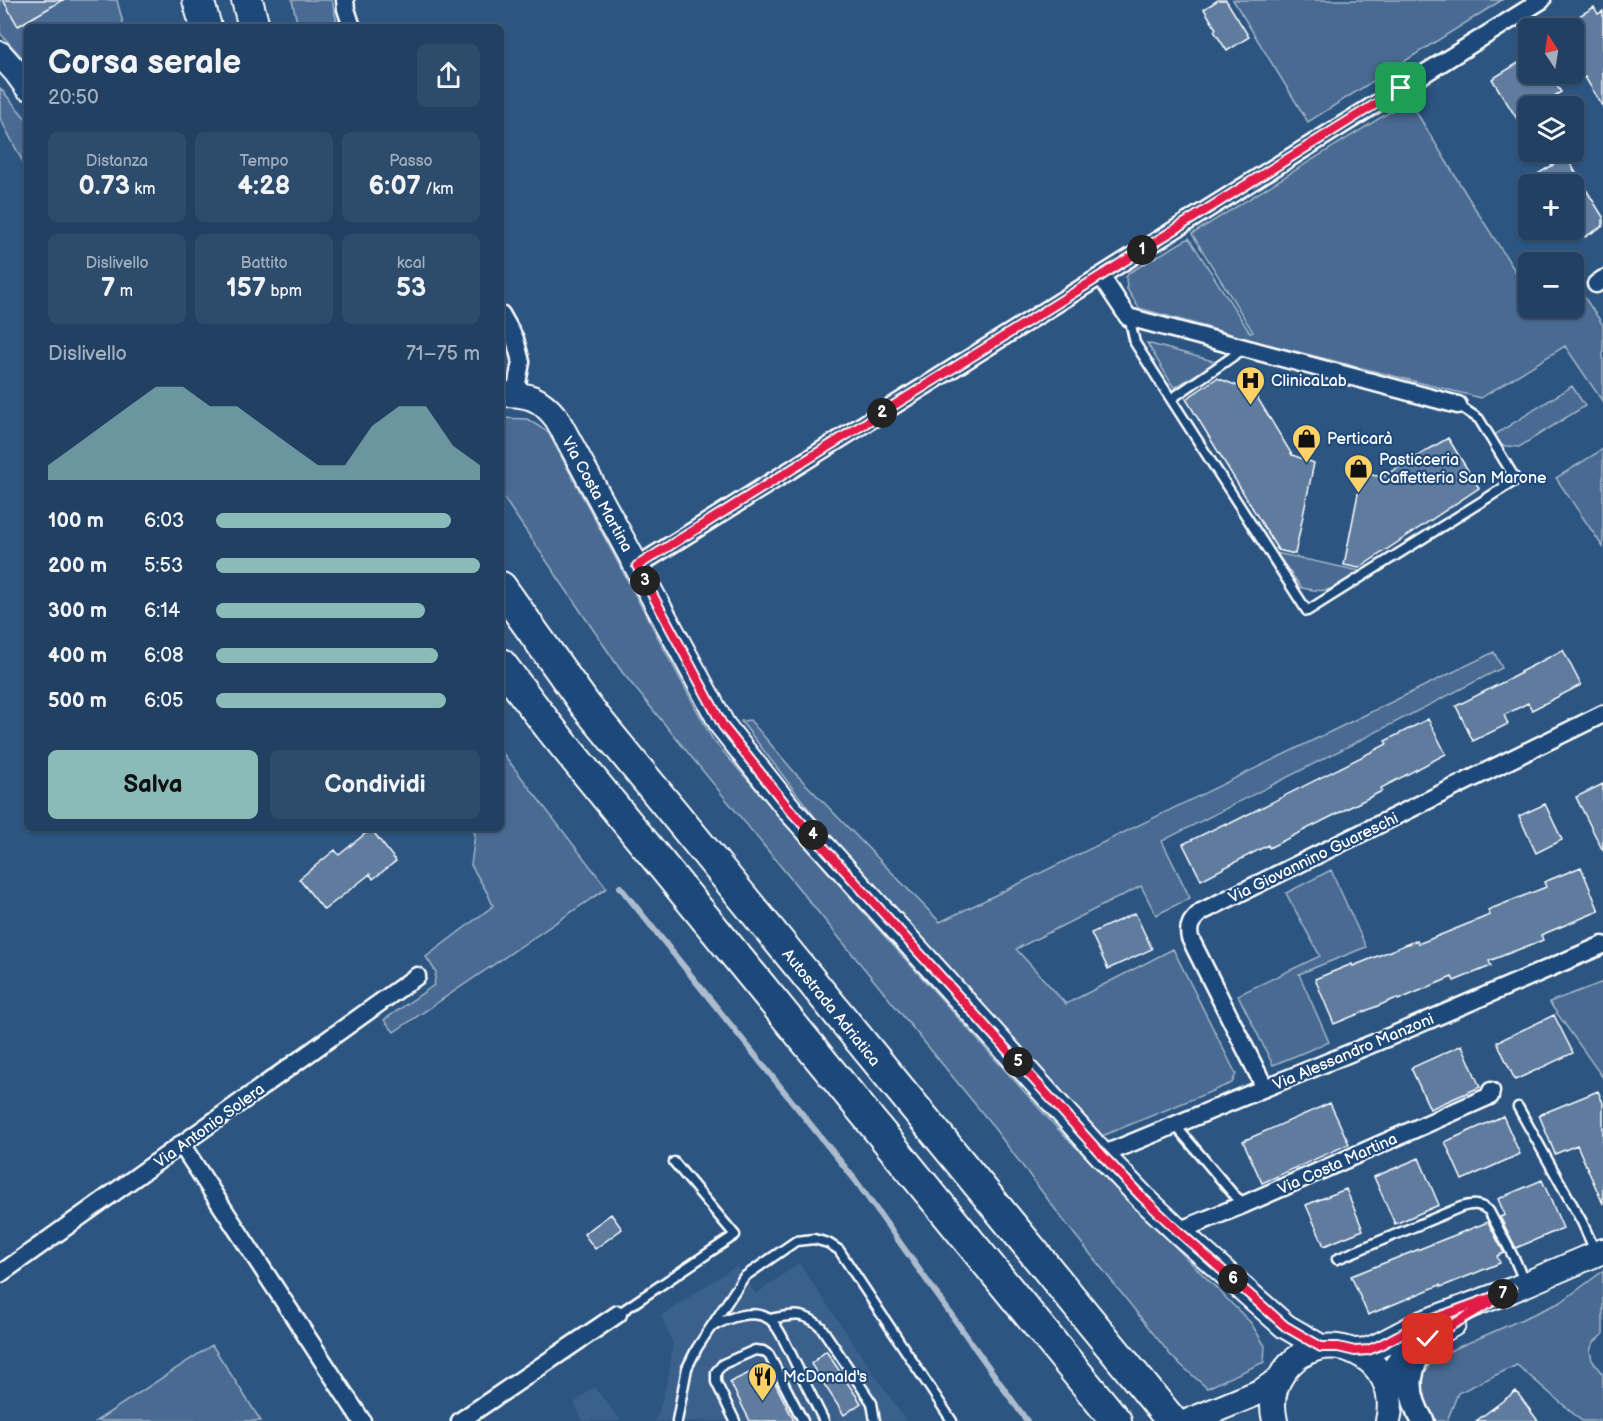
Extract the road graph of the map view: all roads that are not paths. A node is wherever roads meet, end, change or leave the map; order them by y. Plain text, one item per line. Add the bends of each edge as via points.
1 (198, 0) edge
2 (247, 0) edge
3 (345, 0) edge
4 (1542, 0) edge
5 (205, 24) edge
6 (253, 24) edge
7 (351, 24) edge
8 (0, 54) edge
9 (24, 83) edge
10 (1101, 276) junction
11 (1128, 316) junction
12 (504, 319) edge
13 (1245, 348) junction
14 (508, 394) edge
15 (1171, 399) junction
16 (1458, 405) joint
17 (637, 566) junction
18 (504, 590) edge
19 (504, 668) edge
20 (1603, 714) edge
21 (1603, 945) edge
22 (417, 976) dead end
23 (1265, 1088) junction
24 (1491, 1091) dead end
25 (1518, 1107) dead end
26 (1175, 1125) junction
27 (181, 1144) junction
28 (1102, 1155) junction
29 (674, 1162) dead end
30 (1245, 1204) junction
31 (1178, 1231) junction
32 (1600, 1252) edge
33 (1337, 1259) dead end
34 (0, 1274) edge
35 (1519, 1287) junction
36 (618, 1314) joint
37 (770, 1319) junction
38 (1285, 1326) junction
39 (711, 1328) junction
40 (1428, 1339) junction
41 (1321, 1347) junction
42 (1355, 1351) junction
43 (1284, 1372) junction
44 (1390, 1394) junction
45 (1418, 1412) edge
46 (1113, 1418) edge
47 (362, 1421) edge
48 (460, 1421) edge
49 (677, 1421) edge
50 (735, 1421) edge
51 (803, 1421) edge
52 (824, 1421) edge
53 (875, 1421) edge
54 (952, 1421) edge
55 (1172, 1421) edge
56 (1189, 1421) edge
57 (1275, 1421) edge
58 (1388, 1421) edge

1 - 5 highway
2 - 6 highway
3 - 7 street
4 - 10 street
8 - 9 main road
10 - 11 street
10 - 17 street
11 - 13 street
11 - 15 lane via 1135,343
12 - 14 street via 521,362
13 - 15 lane
13 - 16 street
14 - 17 main road, Via Costa Martina via 541,401 557,419
15 - 16 lane via 1307,611 1516,480 1479,419
17 - 28 main road, Via Costa Martina via 723,726 790,810
18 - 55 highway, Autostrada Adriatica via 586,706
19 - 46 highway
20 - 23 street, Via Giovannino Guareschi via 1194,918 1190,938
21 - 23 street, Via Alessandro Manzoni
22 - 27 street, Via Antonio Solera
23 - 26 street, Via Alessandro Manzoni
24 - 30 street, Via Costa Martina via 1490,1096
25 - 32 lane
26 - 28 street, Via Alessandro Manzoni
26 - 30 lane
27 - 34 street, Via Antonio Solera
27 - 47 street
28 - 31 main road, Via Costa Martina
29 - 36 lane via 735,1235
30 - 31 street, Via Costa Martina
31 - 38 main road, Via Costa Martina
32 - 35 main road
33 - 35 lane via 1476,1204 1489,1210 1515,1260
35 - 40 main road
35 - 42 main road via 1422,1323 1368,1350
36 - 48 street
37 - 39 lane via 738,1316
37 - 52 lane
37 - 53 lane via 789,1315 814,1320 872,1403
38 - 41 main road, Via Costa Martina
38 - 43 main road via 1290,1351
39 - 49 lane via 687,1368
39 - 54 lane via 744,1277 796,1241 814,1239 828,1243 839,1250
40 - 44 main road via 1397,1364
40 - 45 street via 1416,1358 1411,1377
41 - 42 main road
41 - 43 main road via 1305,1353
42 - 44 main road via 1377,1367
43 - 56 main road via 1262,1391
43 - 57 main road via 1273,1395
44 - 58 main road
50 - 51 lane via 716,1382 716,1372 723,1364 754,1350 769,1355

